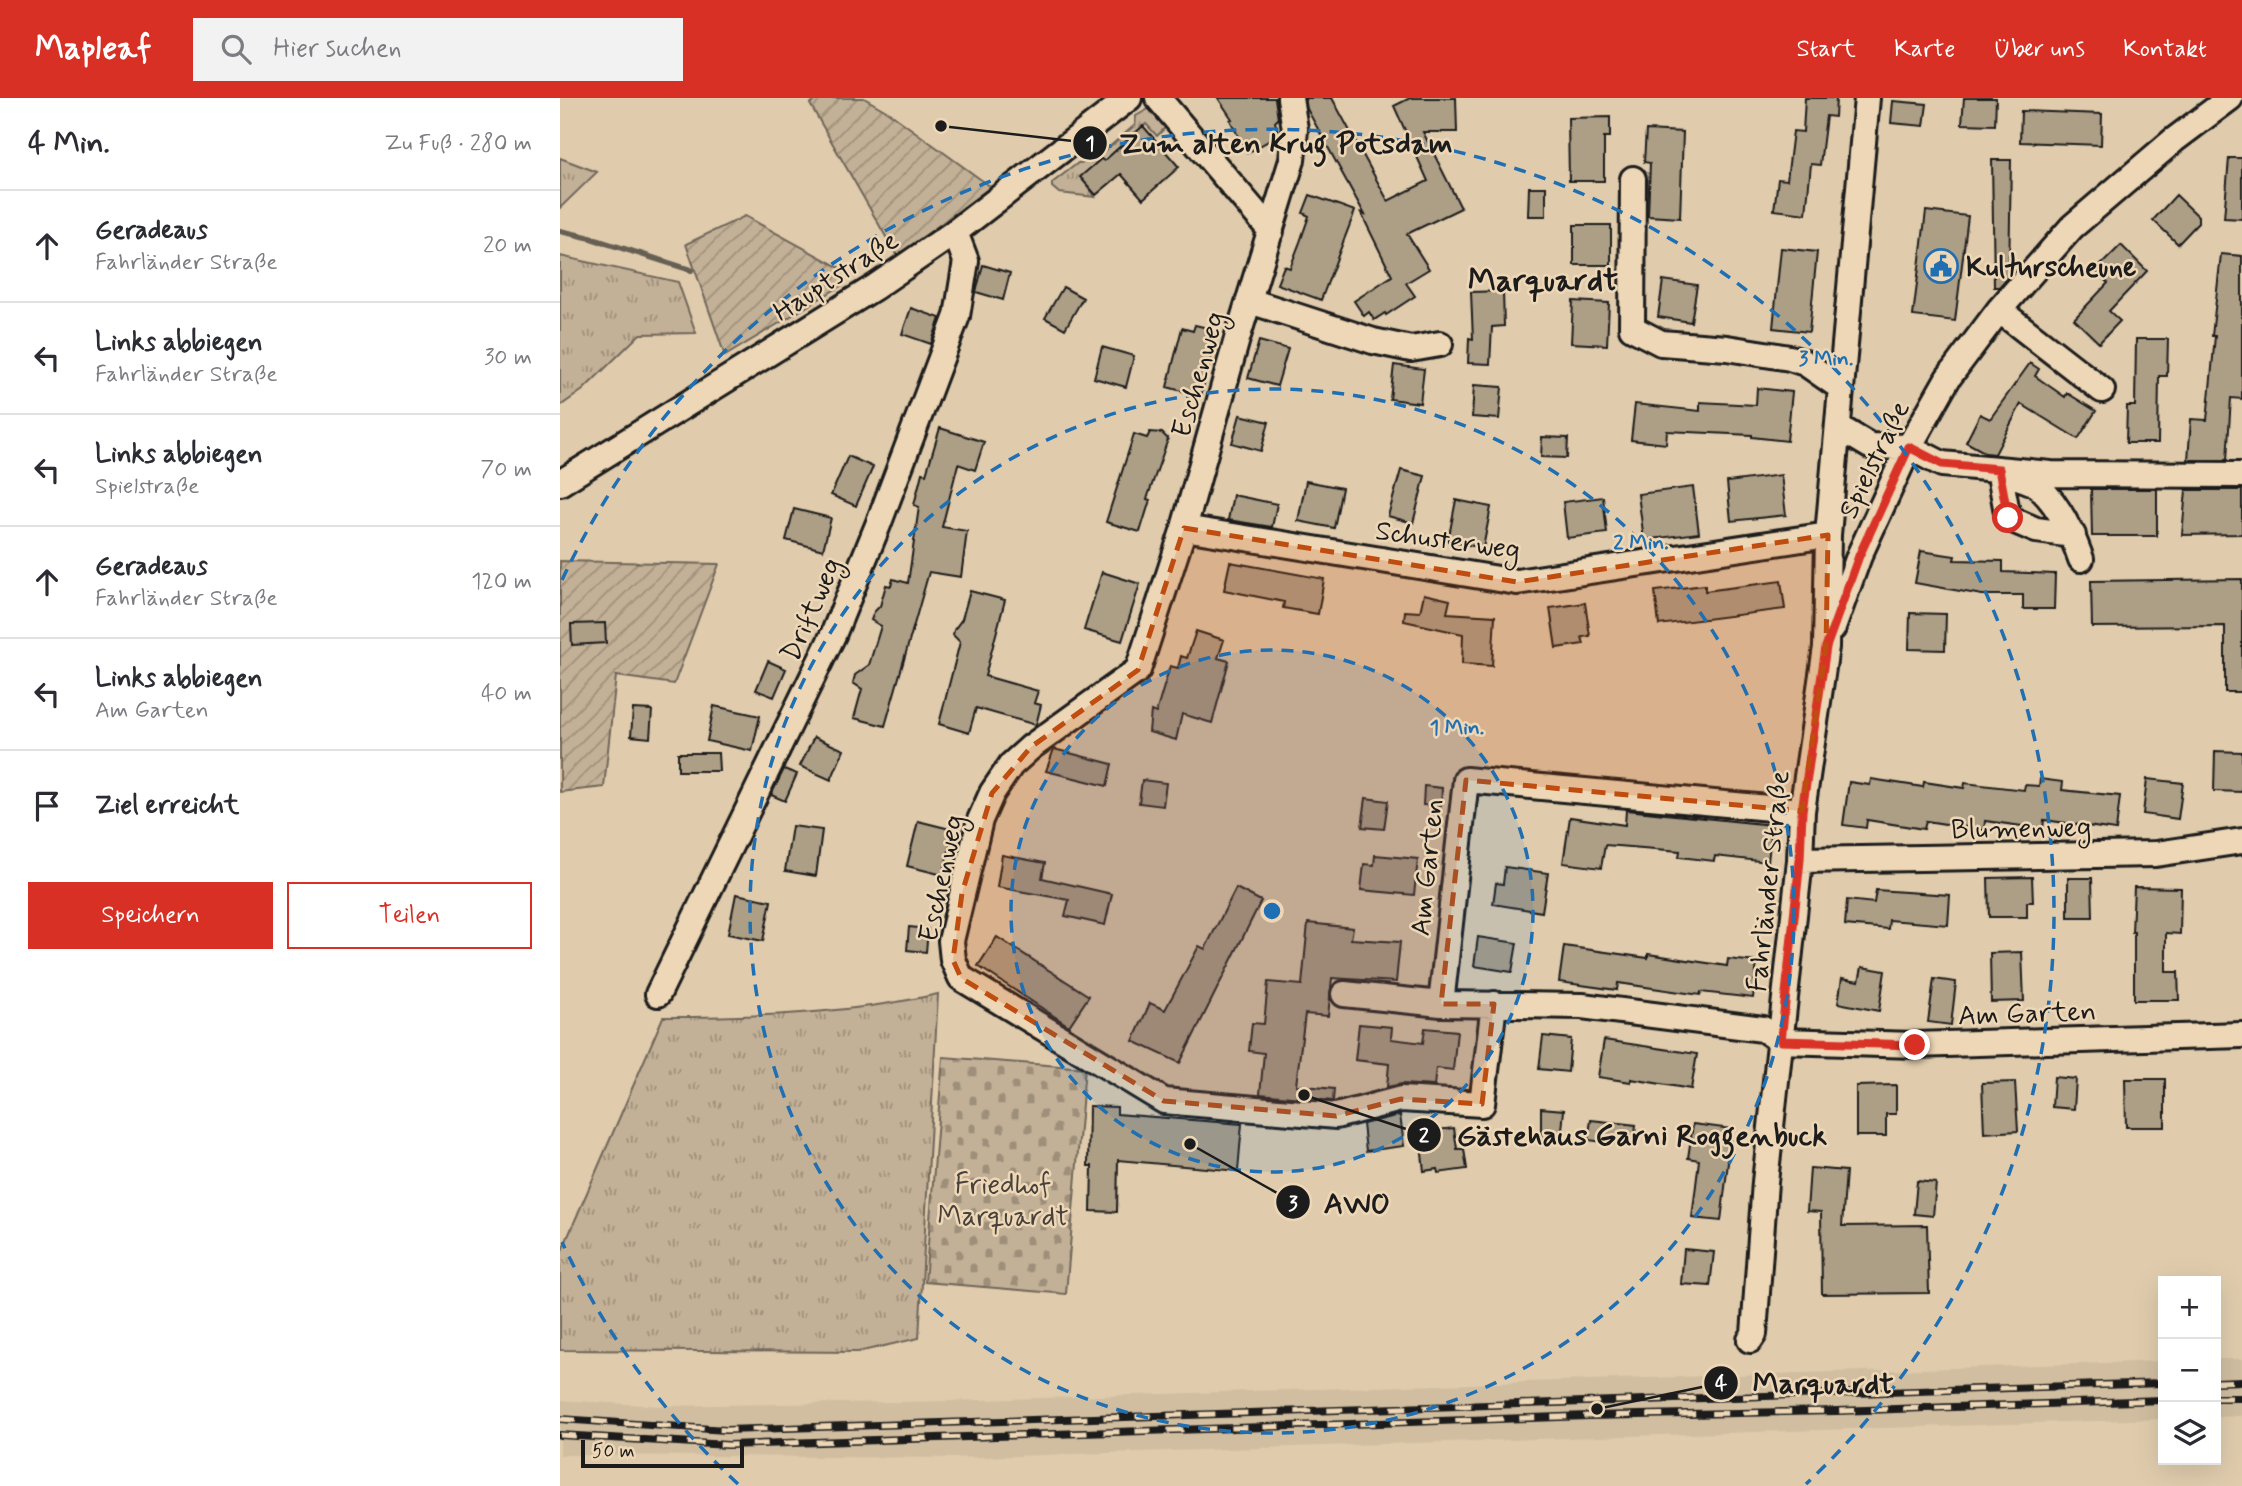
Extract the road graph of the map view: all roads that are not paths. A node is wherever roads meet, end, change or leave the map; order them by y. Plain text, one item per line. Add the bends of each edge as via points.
1 (1129, 98) edge
2 (1158, 98) edge
3 (1290, 98) edge
4 (1867, 98) edge
5 (2230, 98) edge
6 (1633, 179) dead end
7 (1271, 231) junction
8 (955, 232) junction
9 (1250, 301) junction
10 (1998, 310) junction
11 (1440, 344) dead end
12 (1841, 388) junction
13 (2102, 390) dead end
14 (1838, 427) junction
15 (1909, 447) junction
16 (1999, 469) junction
17 (2242, 475) edge
18 (560, 483) edge
19 (1184, 528) junction
20 (1828, 535) junction
21 (2073, 535) junction
22 (2081, 559) dead end
23 (1826, 647) junction
24 (1802, 811) junction
25 (2242, 841) edge
26 (1800, 860) junction
27 (658, 994) dead end
28 (1344, 995) dead end
29 (1441, 1004) junction
30 (1494, 1004) junction
31 (2242, 1035) edge
32 (1781, 1041) junction
33 (1750, 1340) dead end

1 - 8 street, Hauptstraße
2 - 7 street
3 - 7 street, Eschenweg via 1295,129 1292,160
4 - 12 street, Fahrländer Straße
5 - 10 street, Spielstraße via 2072,227
6 - 12 street via 1632,328 1661,343 1790,358
7 - 9 street, Eschenweg
8 - 18 street, Hauptstraße via 875,287
8 - 27 street, Driftweg via 966,261 957,316 878,525 833,635
9 - 11 street, Eschenweg via 1373,341 1411,349
9 - 19 street, Eschenweg
10 - 13 street
10 - 15 street, Spielstraße via 1948,379
12 - 14 street, Fahrländer Straße
14 - 15 street via 1870,446
14 - 20 street, Fahrländer Straße
15 - 16 street via 1942,464
15 - 23 street, Spielstraße via 1859,556
16 - 17 street via 2051,474
16 - 21 street via 2037,485
16 - 21 street via 2008,518 2036,530
19 - 20 street, Schusterweg via 1517,582
19 - 30 street, Eschenweg via 1138,670 1031,747 1011,765 992,793 980,820 951,941 961,978 1164,1101 1336,1116 1401,1099 1482,1104
20 - 23 street, Fahrländer Straße
21 - 22 street
23 - 24 street, Fahrländer Straße
24 - 26 street, Fahrländer Straße
24 - 29 street, Am Garten via 1466,780
25 - 26 street, Blumenweg via 2155,854
26 - 32 street, Fahrländer Straße
28 - 29 street, Am Garten
29 - 30 street, Am Garten
30 - 32 street, Am Garten via 1582,1006 1763,1029
31 - 32 street, Am Garten via 1915,1045
32 - 33 street, Fahrländer Straße

